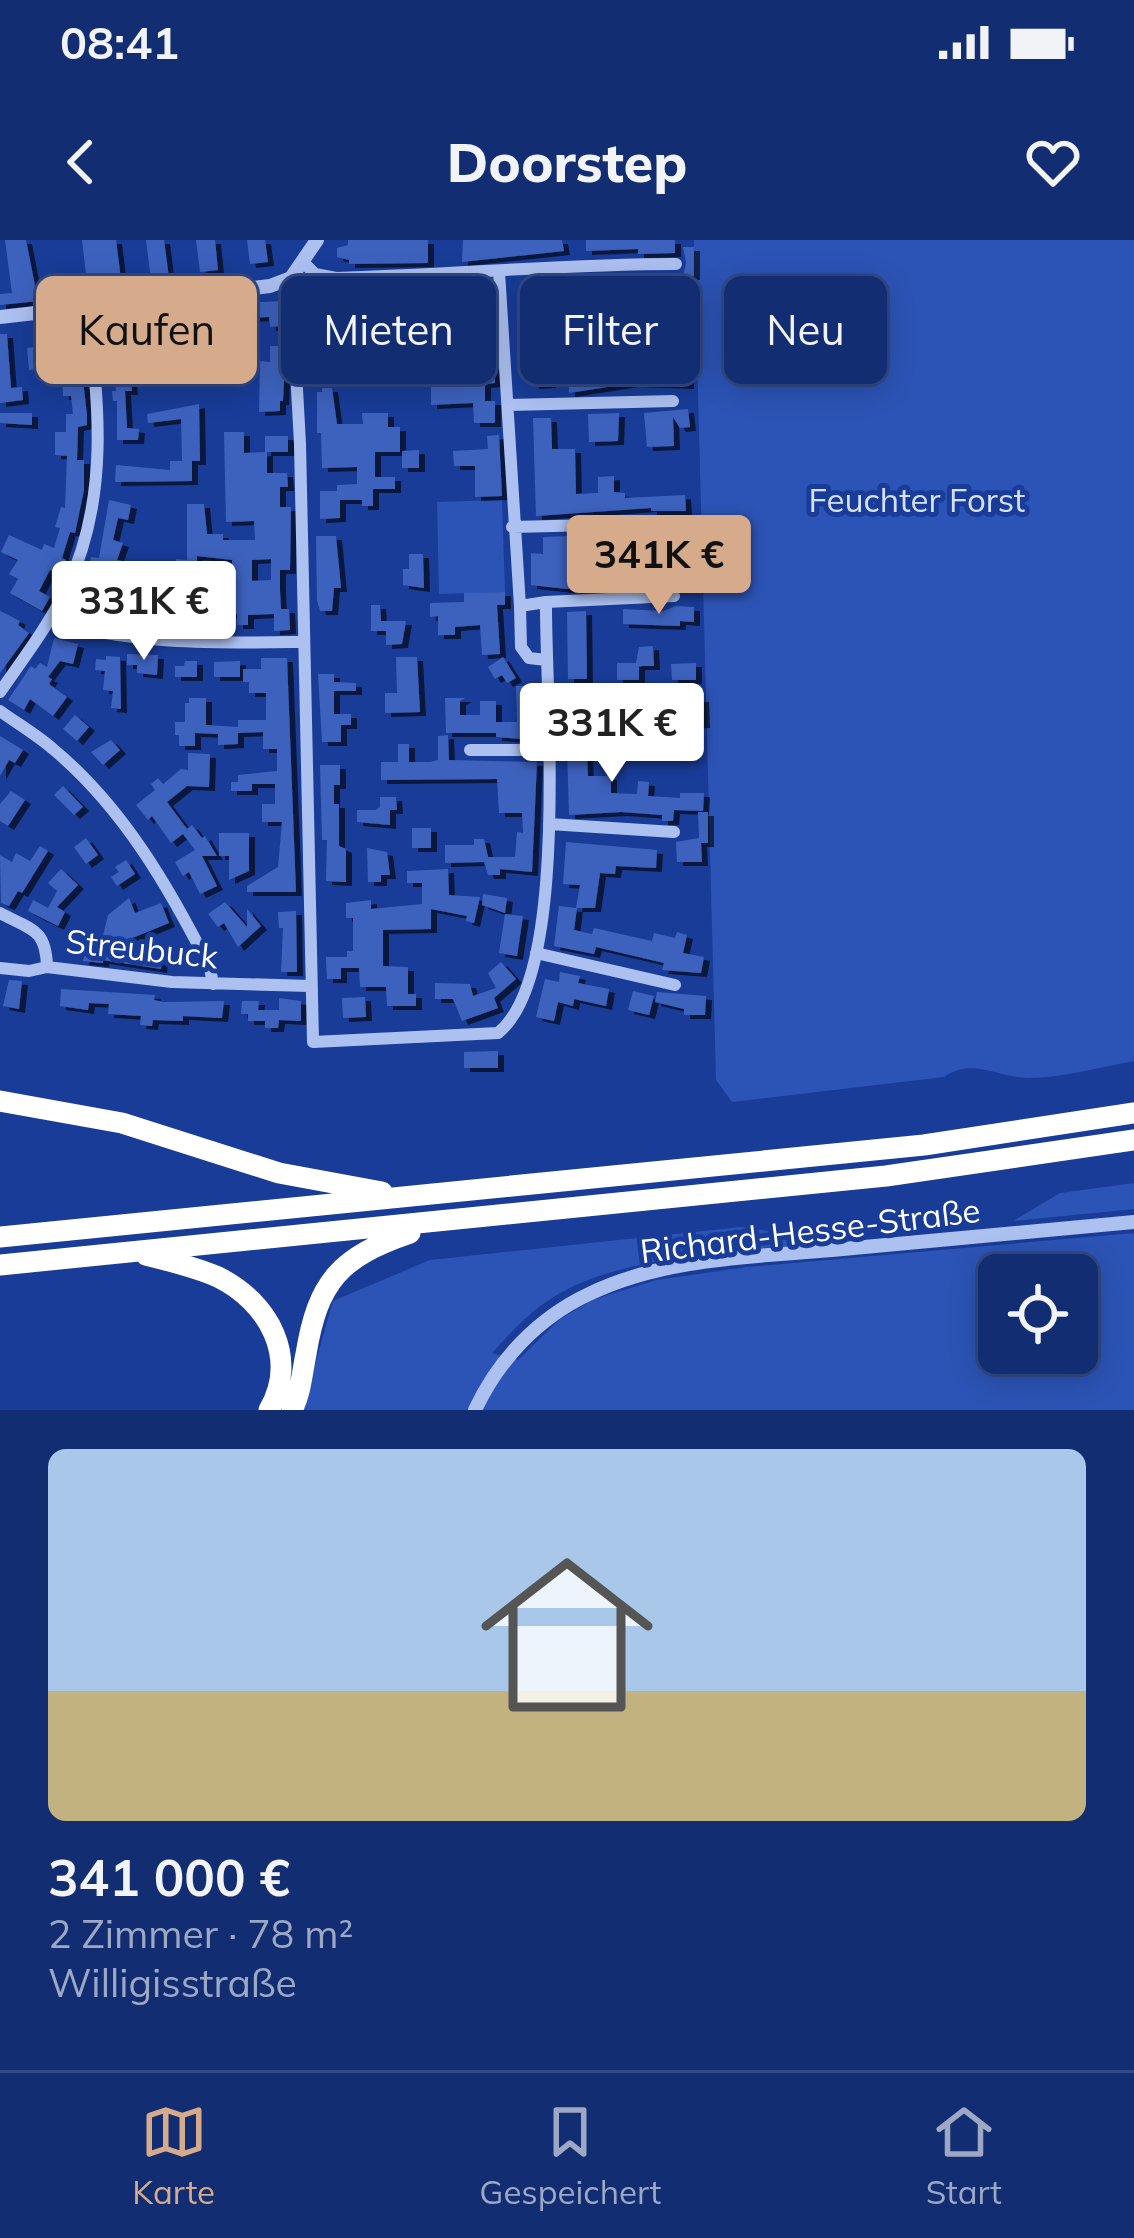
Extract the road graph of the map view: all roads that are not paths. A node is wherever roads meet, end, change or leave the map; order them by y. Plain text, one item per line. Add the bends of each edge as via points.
1 (317, 240) edge
2 (304, 263) junction
3 (676, 264) dead end
4 (499, 272) junction
5 (293, 276) edge
6 (36, 312) edge
7 (0, 317) edge
8 (97, 384) edge
9 (297, 384) edge
10 (673, 400) dead end
11 (509, 405) junction
12 (679, 523) dead end
13 (512, 527) junction
14 (674, 596) dead end
15 (546, 602) junction
16 (520, 606) junction
17 (49, 620) junction
18 (302, 642) junction
19 (546, 660) junction
20 (0, 692) edge
21 (668, 697) dead end
22 (548, 699) junction
23 (0, 711) edge
24 (470, 750) dead end
25 (550, 750) junction
26 (550, 824) junction
27 (674, 832) dead end
28 (0, 913) edge
29 (536, 952) junction
30 (47, 967) junction
31 (0, 968) edge
32 (213, 984) junction
33 (675, 985) dead end
34 (310, 986) junction
35 (0, 1101) edge
36 (1134, 1113) edge
37 (1134, 1140) edge
38 (406, 1197) junction
39 (444, 1220) junction
40 (1134, 1222) edge
41 (0, 1237) edge
42 (134, 1251) junction
43 (0, 1265) edge
44 (279, 1404) edge
45 (476, 1410) edge

1 - 2 street
2 - 4 street via 328,278
2 - 5 street
3 - 4 street
4 - 11 street
6 - 7 street
8 - 17 street via 98,479 81,549
9 - 18 street
10 - 11 street
11 - 13 street
12 - 13 street
13 - 16 street
14 - 15 street
15 - 16 street
15 - 19 street
16 - 19 street via 520,647
17 - 18 street via 113,637
17 - 20 street
18 - 34 street
19 - 22 street
21 - 22 street
22 - 25 street
23 - 32 street via 56,751 113,811 152,863
24 - 25 street
25 - 26 street
26 - 27 street
26 - 29 street
28 - 30 street, Streubuck via 40,934
29 - 33 street
29 - 34 street via 520,1005 498,1033 313,1042
30 - 31 street
30 - 32 street, Streubuck
32 - 34 street, Streubuck
35 - 38 highway via 122,1123 278,1173
36 - 38 highway via 924,1145
37 - 39 highway via 920,1172
38 - 41 highway
39 - 42 highway
39 - 44 highway via 374,1245 331,1279 314,1309 299,1390
40 - 45 street, Richard-Hesse-Straße via 640,1275 587,1295 534,1330 499,1368
42 - 43 highway
42 - 44 highway via 222,1279 255,1304 279,1345

